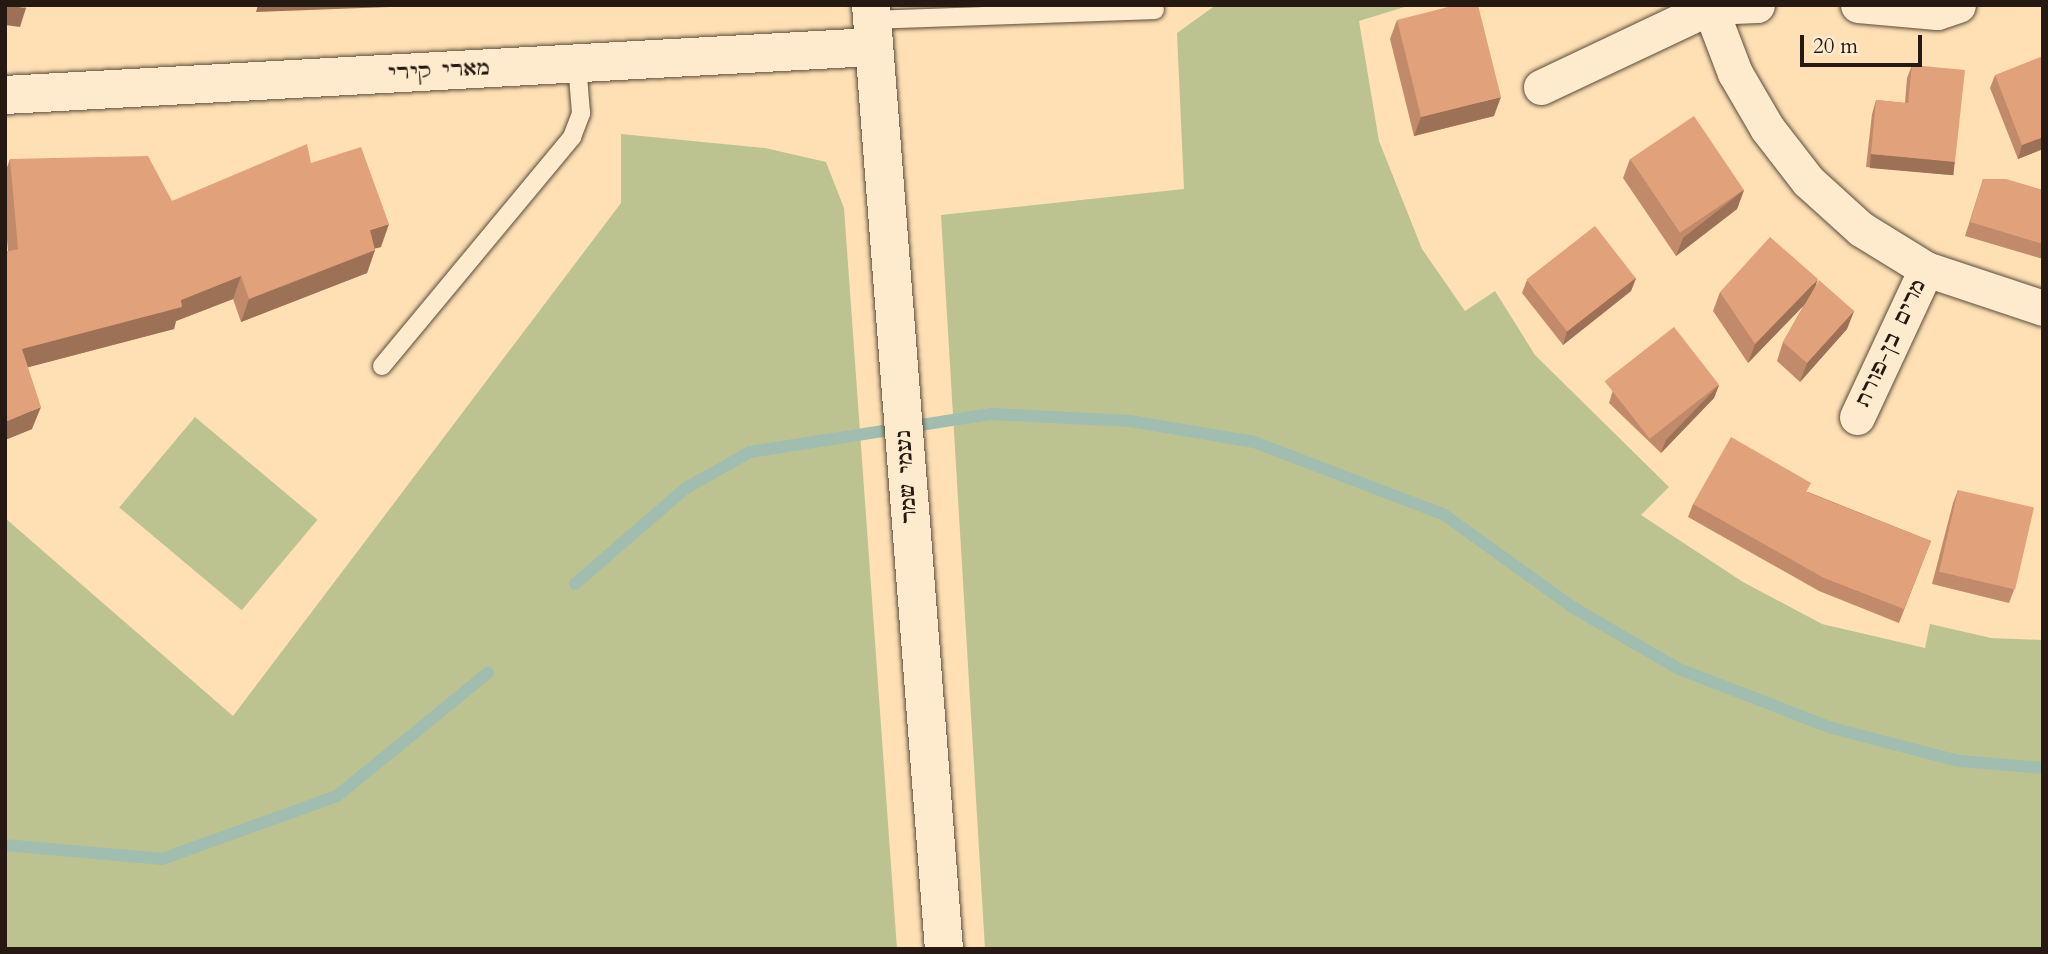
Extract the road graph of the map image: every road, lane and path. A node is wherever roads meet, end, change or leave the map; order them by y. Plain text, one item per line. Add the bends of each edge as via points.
1 (1756, 5) edge
2 (1858, 5) edge
3 (1958, 5) edge
4 (1709, 6) edge
5 (1155, 10) dead end
6 (871, 24) edge
7 (577, 63) junction
8 (1541, 87) dead end
9 (5, 95) edge
10 (1926, 269) junction
11 (2043, 308) edge
12 (382, 366) dead end
13 (1857, 417) dead end
14 (944, 949) edge

1 - 4 street
2 - 3 street via 1937,12
4 - 8 street
4 - 10 street, מרים בן-פורת via 1735,73 1808,181 1861,229
5 - 6 lane
6 - 7 street, מארי קירי
6 - 14 street, נעמי שמר
7 - 9 street, מארי קירי
7 - 12 lane via 581,113 572,137
10 - 11 street, מרים בן-פורת
10 - 13 street, מרים בן-פורת

